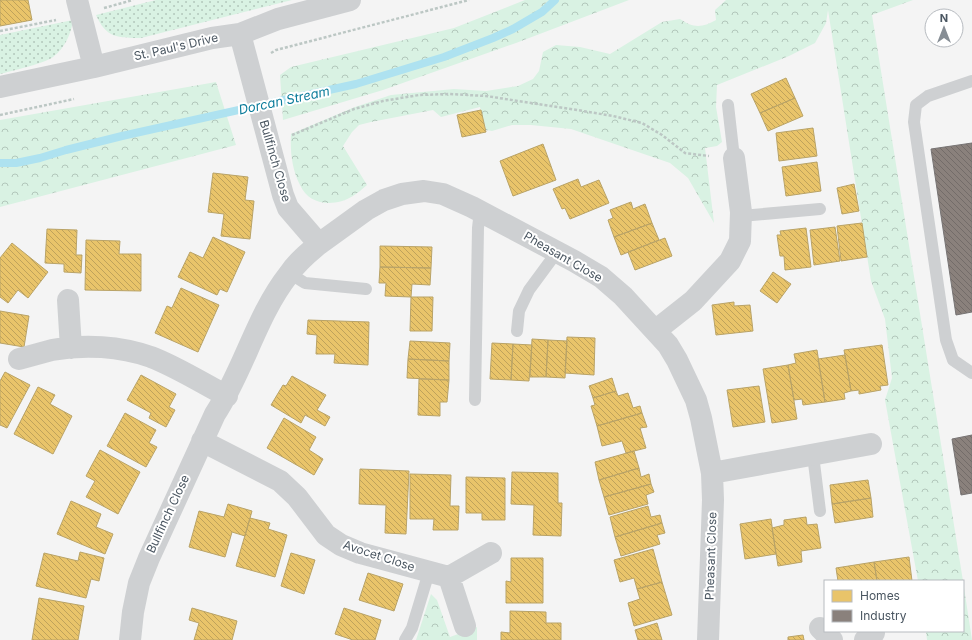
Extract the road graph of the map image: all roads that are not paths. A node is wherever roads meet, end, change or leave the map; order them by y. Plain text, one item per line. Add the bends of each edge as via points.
1 (77, 0) edge
2 (350, 0) edge
3 (240, 34) junction
4 (94, 66) junction
5 (972, 81) edge
6 (0, 87) edge
7 (728, 105) dead end
8 (734, 158) joint
9 (820, 209) dead end
10 (480, 212) junction
11 (741, 216) junction
12 (319, 244) junction
13 (557, 252) junction
14 (289, 273) junction
15 (366, 290) dead end
16 (68, 300) dead end
17 (517, 331) dead end
18 (655, 331) junction
19 (71, 348) junction
20 (19, 359) dead end
21 (972, 373) edge
22 (227, 396) junction
23 (475, 400) dead end
24 (202, 441) junction
25 (871, 444) dead end
26 (813, 455) junction
27 (712, 472) junction
28 (820, 511) dead end
29 (491, 553) dead end
30 (439, 574) junction
31 (464, 626) dead end
32 (130, 640) edge
33 (405, 640) edge
34 (708, 640) edge

1 - 4 street
2 - 3 street, St. Paul's Drive via 278,19
3 - 4 street, St. Paul's Drive via 212,38
3 - 12 street, Bullfinch Close via 288,208
4 - 6 street, St. Paul's Drive
5 - 21 lane via 928,96 916,105 914,122 946,340 953,360
7 - 8 lane
8 - 11 street
9 - 11 lane
10 - 12 street, Pheasant Close via 443,194 424,191 402,194 366,210
10 - 13 street, Pheasant Close
10 - 23 lane
11 - 18 street via 740,241 730,261 693,301
12 - 14 street, Bullfinch Close
13 - 17 lane via 529,290 519,312
13 - 18 street, Pheasant Close via 601,277 624,296
14 - 15 lane via 305,283
14 - 22 street, Bullfinch Close via 269,304
16 - 19 street
18 - 27 street, Pheasant Close via 677,360 696,400
19 - 20 street
19 - 22 street via 101,347 133,352 170,366
22 - 24 street, Bullfinch Close
24 - 30 street, Avocet Close via 280,481 297,497 326,535 341,544 360,553
24 - 32 street, Bullfinch Close via 139,583
25 - 26 street
26 - 27 street
26 - 28 lane
27 - 34 street, Pheasant Close
29 - 30 street
30 - 31 street
30 - 33 lane

